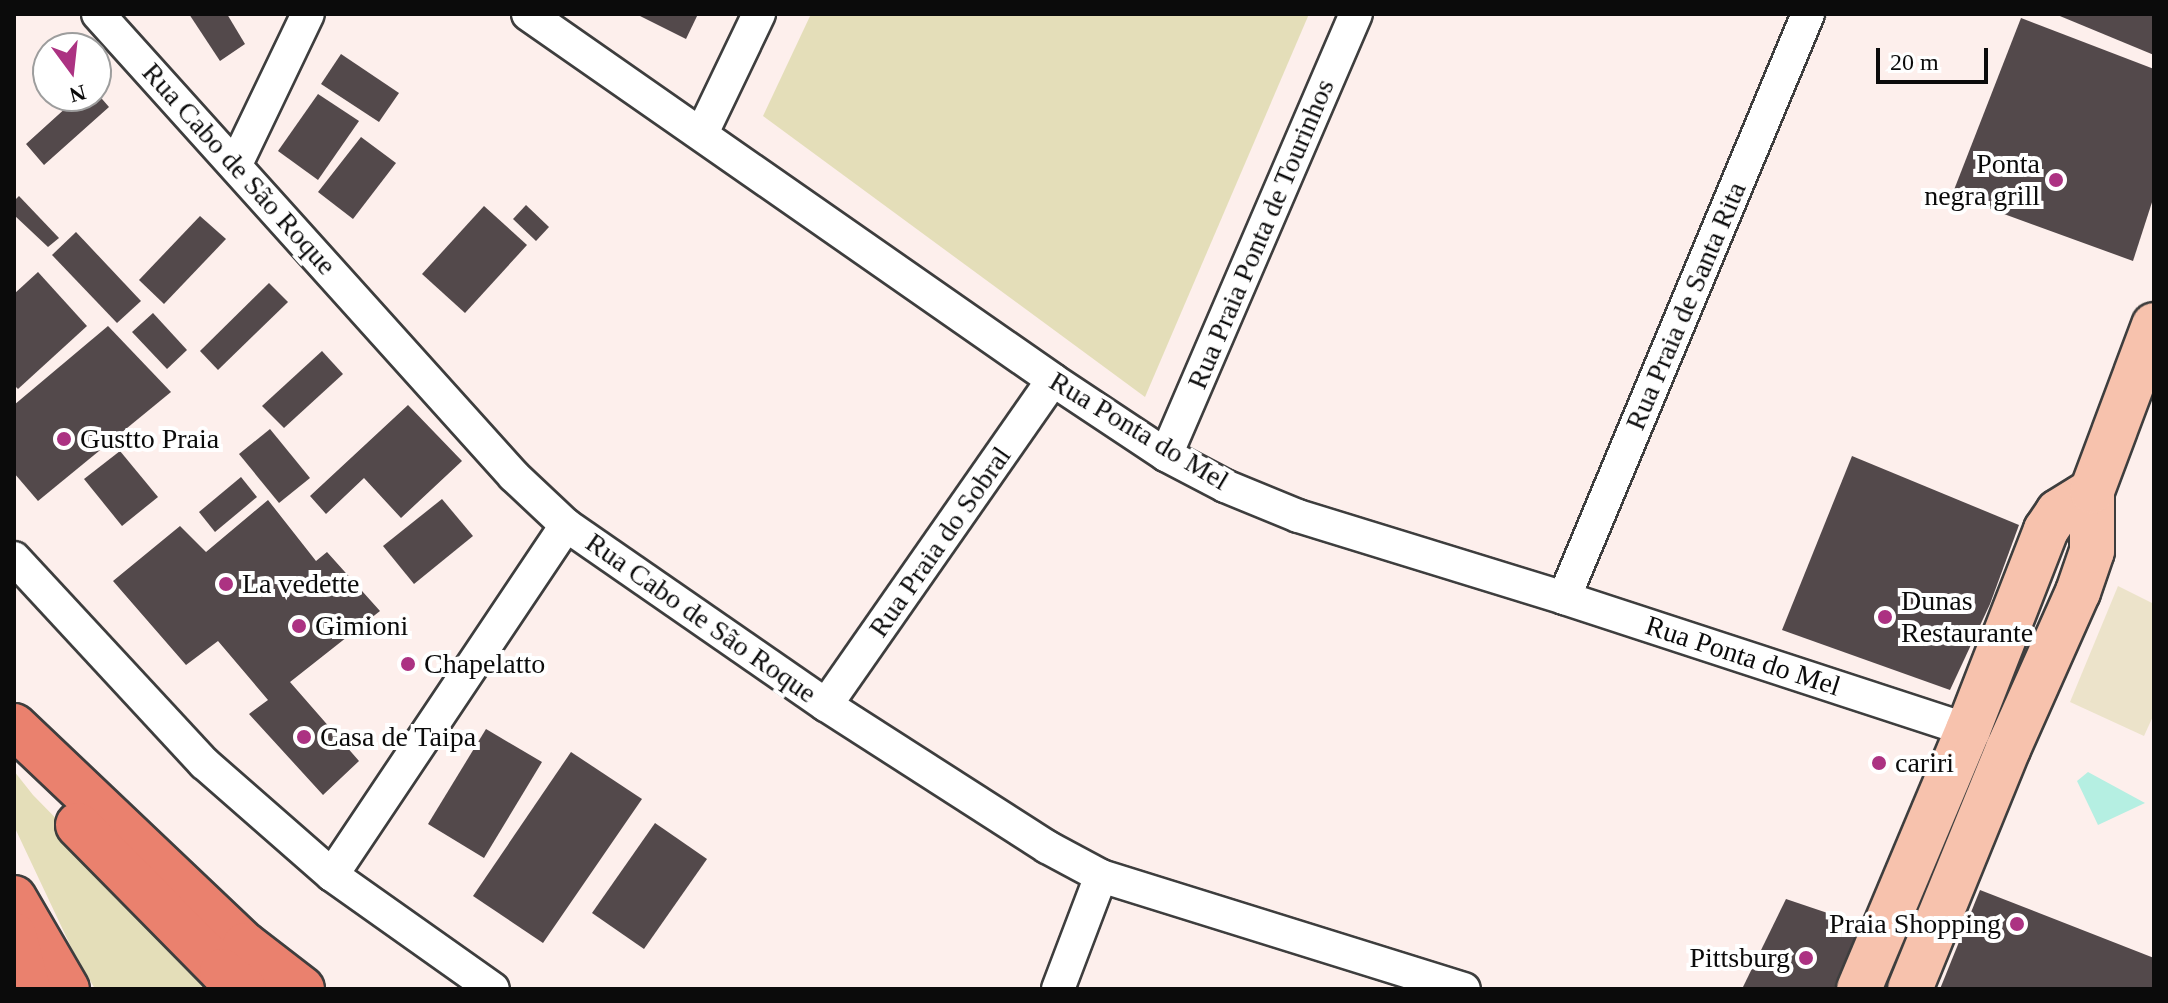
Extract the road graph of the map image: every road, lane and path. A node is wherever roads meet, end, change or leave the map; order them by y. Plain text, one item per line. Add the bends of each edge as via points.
1 (98, 14) edge
2 (308, 14) edge
3 (528, 14) edge
4 (759, 14) edge
5 (1356, 14) edge
6 (1808, 14) edge
7 (702, 133) junction
8 (236, 164) junction
9 (2154, 325) edge
10 (1053, 380) junction
11 (1166, 455) junction
12 (2092, 491) junction
13 (566, 525) junction
14 (14, 558) edge
15 (1564, 598) junction
16 (826, 705) junction
17 (14, 726) edge
18 (1968, 730) junction
19 (14, 743) edge
20 (332, 875) junction
21 (1101, 876) junction
22 (14, 898) edge
23 (14, 935) edge
24 (28, 989) edge
25 (67, 989) edge
26 (244, 989) edge
27 (302, 989) edge
28 (493, 989) edge
29 (1058, 989) edge
30 (1464, 989) edge
31 (1859, 989) edge
32 (1910, 989) edge

1 - 8 street, Rua Cabo de São Roque
2 - 8 street
3 - 7 street, Rua Ponta do Mel
4 - 7 street
5 - 11 street, Rua Praia Ponta de Tourinhos
6 - 15 street, Rua Praia de Santa Rita
7 - 10 street, Rua Ponta do Mel
8 - 13 street, Rua Cabo de São Roque via 514,476
9 - 12 main road
10 - 11 street, Rua Ponta do Mel
10 - 16 street, Rua Praia do Sobral
11 - 15 street, Rua Ponta do Mel via 1298,516
12 - 18 main road via 2058,512 2046,530
12 - 32 main road via 2092,551 2078,592
13 - 16 street, Rua Cabo de São Roque
13 - 20 street
14 - 20 street via 204,763
15 - 18 street, Rua Ponta do Mel
16 - 21 street, Rua Cabo de São Roque
17 - 27 main road via 245,945
18 - 31 main road
19 - 26 main road via 55,802
20 - 28 street
21 - 29 street
21 - 30 street, Rua Cabo de São Roque
22 - 25 main road
23 - 24 main road

